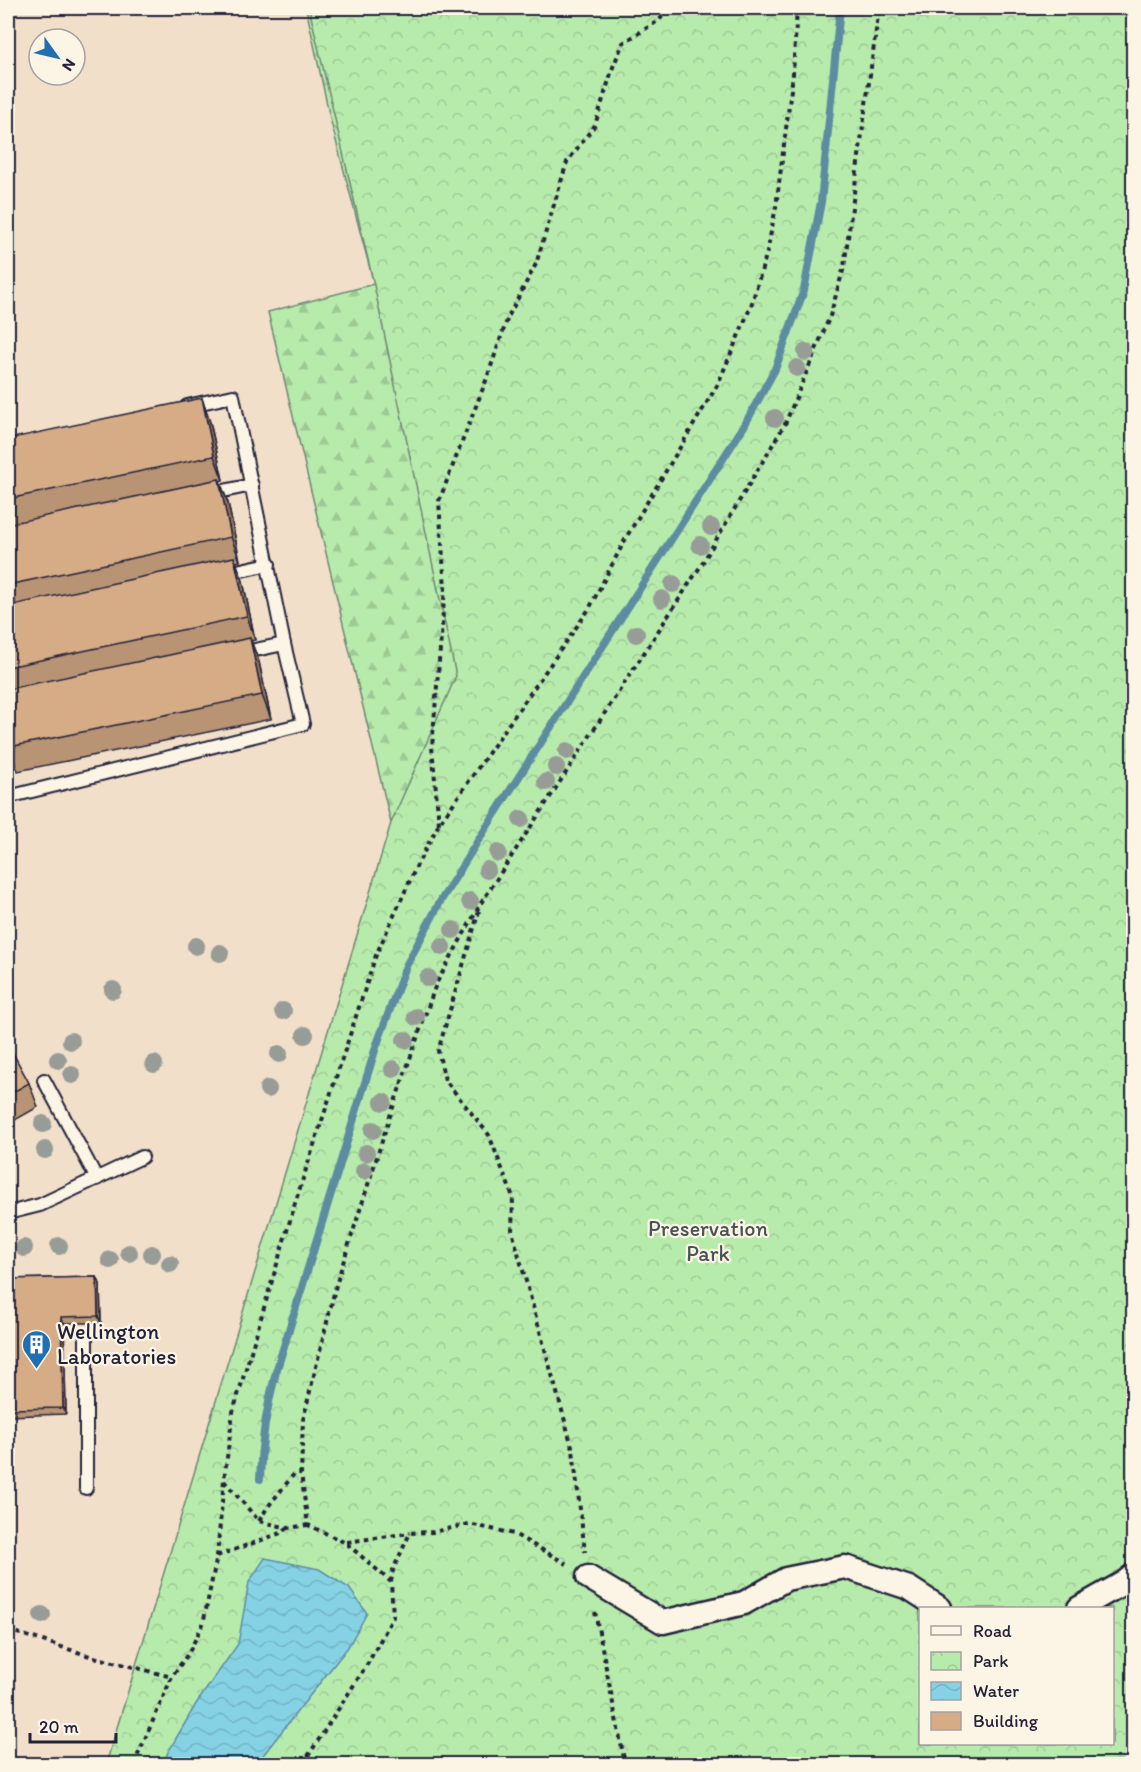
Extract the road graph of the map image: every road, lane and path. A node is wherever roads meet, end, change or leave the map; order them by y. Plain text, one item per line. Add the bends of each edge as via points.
1 (671, 8) edge
2 (797, 8) edge
3 (879, 8) edge
4 (177, 409) edge
5 (252, 485) junction
6 (194, 498) edge
7 (269, 564) junction
8 (212, 576) edge
9 (284, 644) junction
10 (226, 656) edge
11 (8, 797) edge
12 (439, 825) junction
13 (481, 903) junction
14 (44, 1080) dead end
15 (142, 1157) dead end
16 (97, 1179) junction
17 (8, 1213) edge
18 (86, 1338) dead end
19 (301, 1473) junction
20 (224, 1480) junction
21 (86, 1488) dead end
22 (259, 1521) junction
23 (308, 1525) junction
24 (288, 1528) junction
25 (410, 1533) junction
26 (346, 1543) junction
27 (217, 1556) junction
28 (1134, 1575) edge
29 (588, 1577) junction
30 (391, 1582) junction
31 (938, 1607) edge
32 (1081, 1607) edge
33 (8, 1630) edge
34 (601, 1640) dead end
35 (172, 1677) junction
36 (134, 1764) edge
37 (303, 1764) edge
38 (626, 1764) edge

1 - 12 path via 623,43 595,125 567,162 536,264 508,317 439,501 445,588 432,747
2 - 12 path via 776,207 760,279 739,338 717,384 627,536 589,609
3 - 13 path via 844,267 830,316 785,424 700,567
4 - 5 lane via 233,396
5 - 6 lane
5 - 7 lane
7 - 8 lane
7 - 9 lane
9 - 10 lane
9 - 11 lane via 303,724
12 - 20 path via 417,865 364,987 233,1412
13 - 19 path via 436,984 343,1262 303,1420
13 - 29 path via 438,1050 446,1080 489,1134 513,1197 512,1231 573,1450
14 - 16 lane
15 - 16 lane
16 - 17 lane via 40,1205
18 - 21 lane
19 - 22 path via 294,1474
19 - 23 path
20 - 22 path
20 - 27 path
22 - 24 path
23 - 24 path
23 - 26 path
24 - 27 path
25 - 26 path
25 - 29 path via 469,1524 514,1534
25 - 30 path
26 - 30 path
27 - 35 path via 203,1624
28 - 32 street
29 - 31 street via 663,1622 744,1603 786,1579 845,1567 909,1588
30 - 37 path via 393,1617
33 - 35 path
34 - 38 path
35 - 36 path

